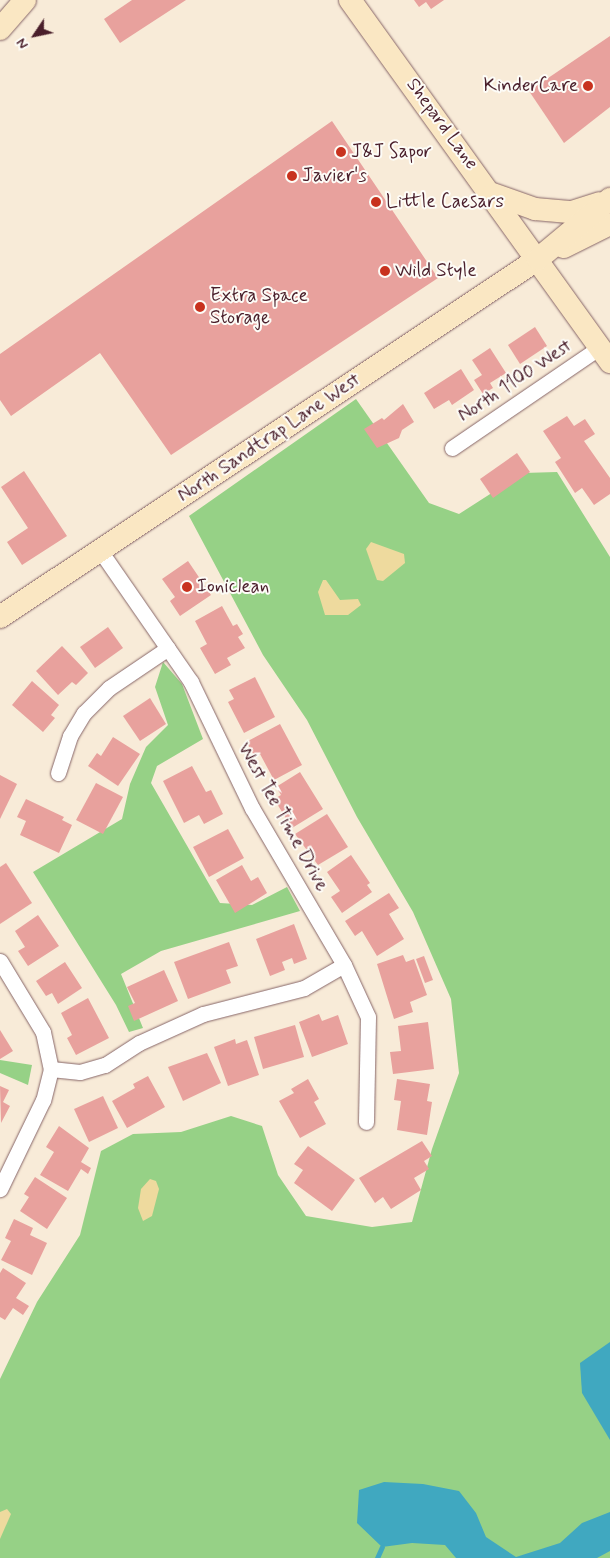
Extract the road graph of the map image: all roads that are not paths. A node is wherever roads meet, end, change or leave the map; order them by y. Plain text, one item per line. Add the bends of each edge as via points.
1 (23, 0) edge
2 (350, 0) edge
3 (0, 29) edge
4 (493, 194) junction
5 (608, 200) edge
6 (610, 224) edge
7 (538, 259) junction
8 (605, 355) edge
9 (452, 448) dead end
10 (101, 552) junction
11 (0, 617) edge
12 (168, 648) junction
13 (58, 773) dead end
14 (0, 962) edge
15 (344, 966) junction
16 (51, 1069) junction
17 (366, 1122) dead end
18 (0, 1190) edge

1 - 3 street
2 - 4 street, Shepard Lane
4 - 5 street via 535,209 572,212
4 - 7 street, Shepard Lane
5 - 7 street
6 - 7 street
7 - 8 street, Shepard Lane
7 - 10 street, North Sandtrap Lane West
8 - 9 street, North 1100 West
10 - 11 street, North Sandtrap Lane West
10 - 12 street, West Tee Time Drive
12 - 13 street via 109,688 84,713 70,736
12 - 15 street, West Tee Time Drive via 191,682 252,808
14 - 16 street via 43,1032
15 - 16 street via 304,988 204,1014 139,1042 104,1065 80,1072
15 - 17 street, West Tee Time Drive via 368,1017
16 - 18 street via 43,1100

